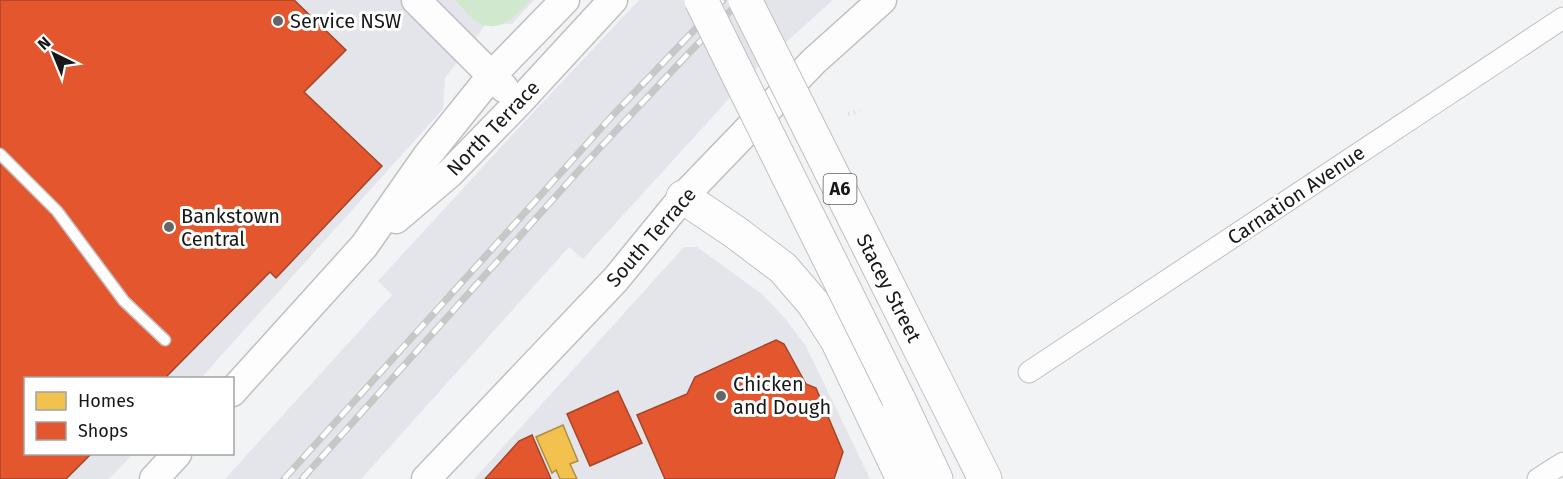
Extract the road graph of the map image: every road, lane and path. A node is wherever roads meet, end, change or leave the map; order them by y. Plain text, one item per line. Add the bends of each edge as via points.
1 (416, 0) edge
2 (565, 0) edge
3 (613, 0) edge
4 (701, 0) edge
5 (745, 0) edge
6 (882, 0) edge
7 (1563, 18) edge
8 (492, 75) junction
9 (519, 102) junction
10 (860, 111) dead end
11 (848, 114) dead end
12 (0, 154) edge
13 (683, 197) junction
14 (364, 246) junction
15 (165, 340) dead end
16 (1029, 372) dead end
17 (234, 390) edge
18 (175, 455) edge
19 (1563, 463) edge
20 (154, 479) edge
21 (426, 479) edge
22 (903, 479) edge
23 (936, 479) edge
24 (985, 479) edge
25 (1538, 479) edge

1 - 8 street
2 - 8 street, North Terrace
3 - 9 street, North Terrace
4 - 23 highway, Stacey Street / A6, bridge
5 - 24 highway, Stacey Street / A6, bridge
6 - 13 street, South Terrace via 814,61
7 - 16 street, Carnation Avenue
8 - 9 street
8 - 14 street, North Terrace via 427,156
9 - 14 street, North Terrace via 450,173
10 - 11 path
12 - 15 lane via 57,211 124,301
13 - 21 street, South Terrace via 616,279
13 - 22 highway via 783,268 813,303 837,340
14 - 17 street, North Terrace
18 - 20 street
19 - 25 street

